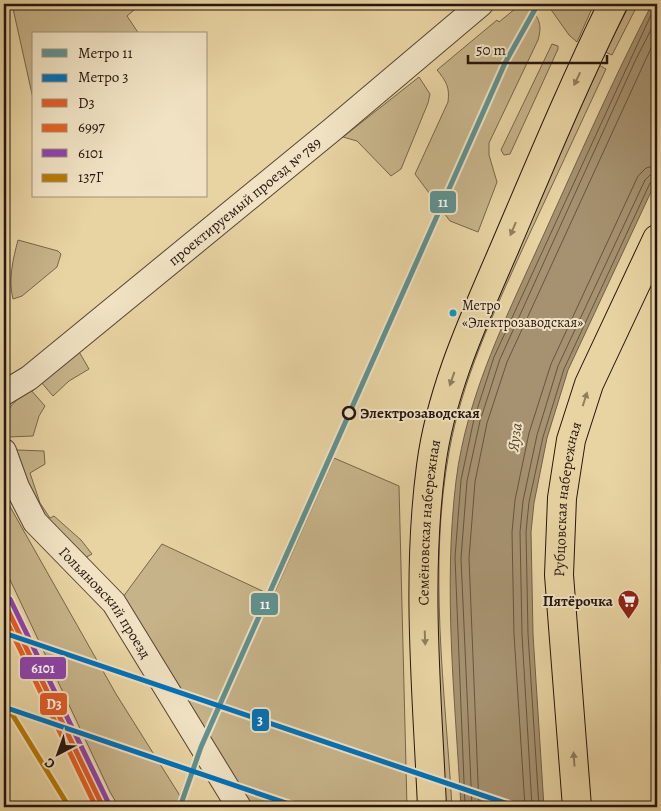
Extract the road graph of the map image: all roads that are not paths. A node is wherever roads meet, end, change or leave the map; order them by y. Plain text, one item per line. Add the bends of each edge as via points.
1 (481, 4) edge
2 (613, 4) edge
3 (657, 239) edge
4 (4, 393) edge
5 (4, 451) edge
6 (239, 807) edge
7 (432, 807) edge
8 (577, 807) edge

1 - 4 street, проектируемый проезд № 789 via 29,378
2 -> 7 main road, Семёновская набережная via 574,85 469,330 446,398 433,454 423,576
8 -> 3 main road, Рубцовская набережная via 559,575 562,498 571,440 589,384
5 - 6 street, Гольяновский проезд via 35,522 114,603

